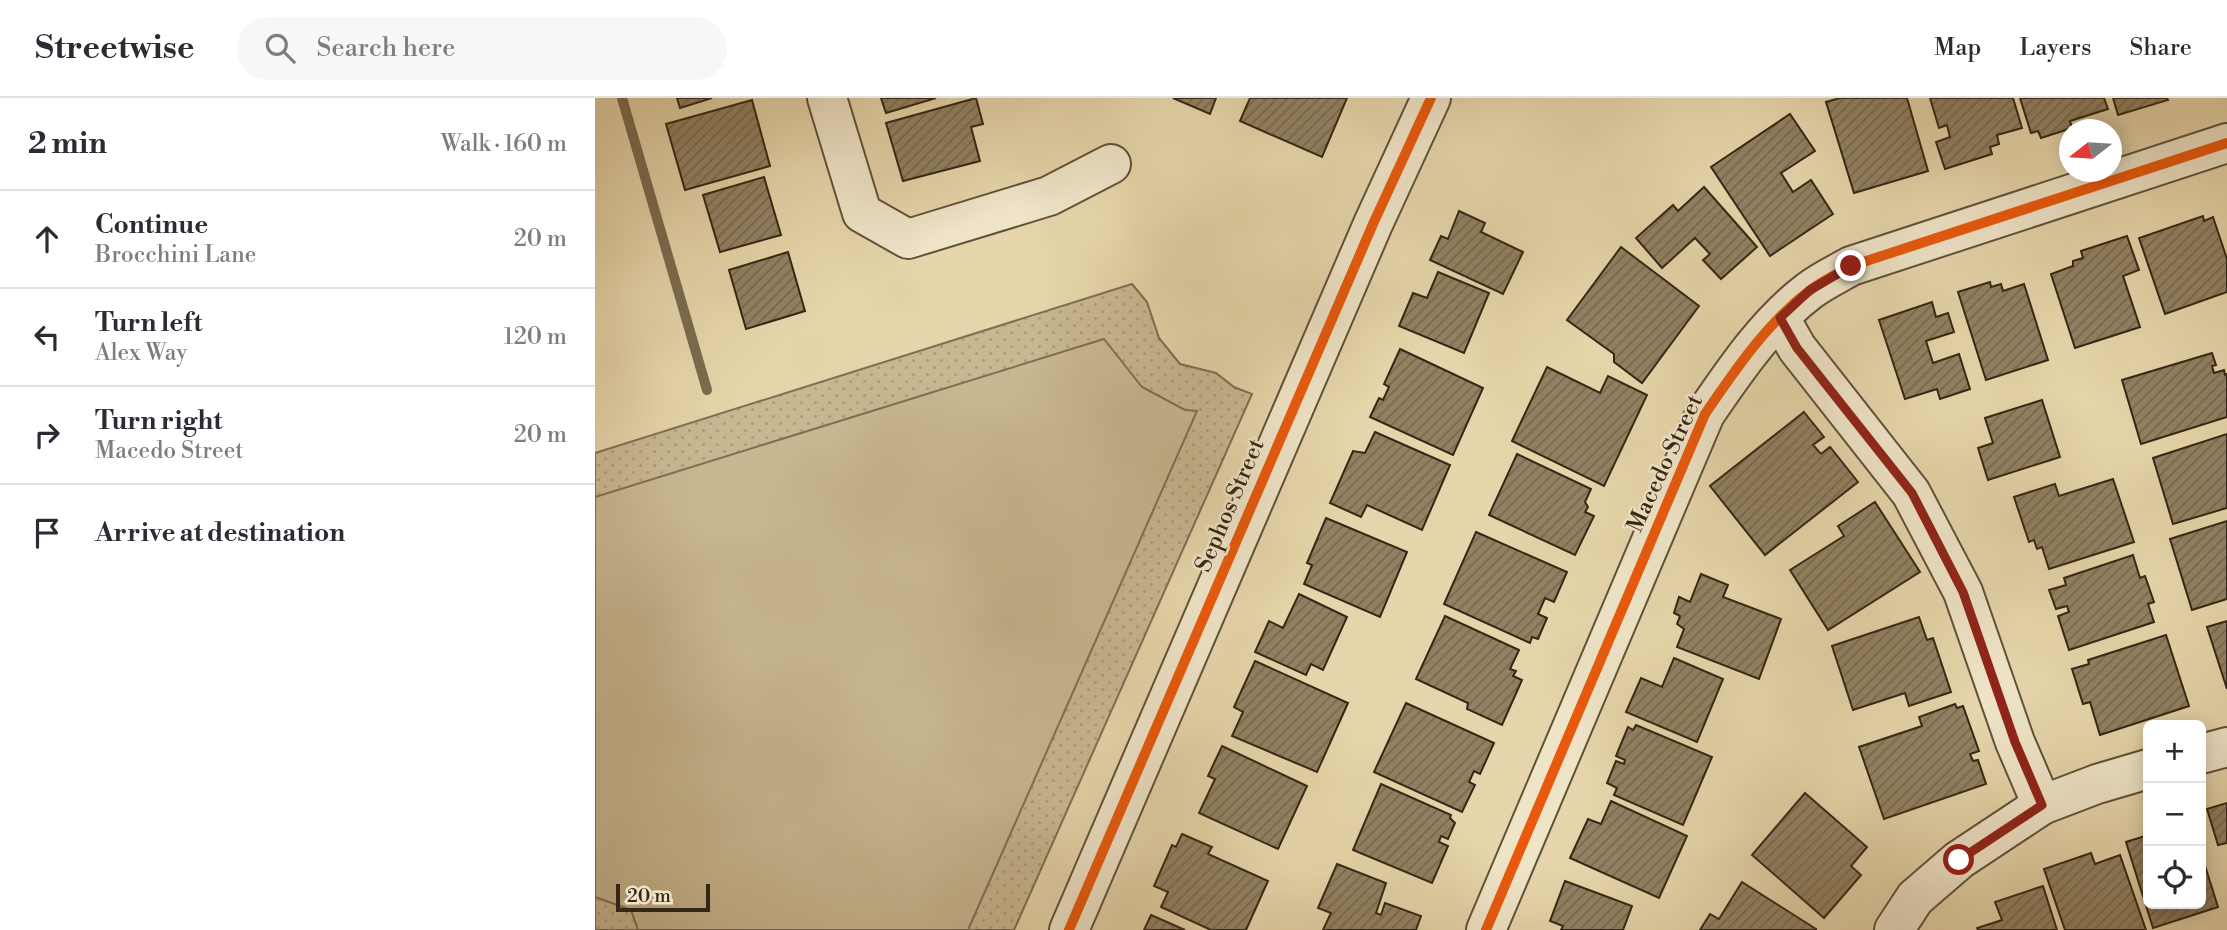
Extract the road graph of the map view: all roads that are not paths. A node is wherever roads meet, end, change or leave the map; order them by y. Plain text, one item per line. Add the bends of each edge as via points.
1 (827, 98) edge
2 (1431, 98) edge
3 (2226, 148) edge
4 (1111, 164) dead end
5 (1780, 318) junction
6 (2227, 747) edge
7 (2206, 753) edge
8 (2143, 770) edge
9 (2042, 805) junction
10 (1069, 930) edge
11 (1486, 930) edge
12 (1894, 930) edge

1 - 4 street via 862,213 908,239 1049,196
2 - 10 street, Sephos Street
3 - 5 street, Macedo Street via 1851,266 1810,290
5 - 9 street via 1797,348 1912,493 1963,592
5 - 11 street, Macedo Street via 1734,371 1705,414
6 - 7 street
8 - 9 street
9 - 12 street via 1959,860 1915,898

